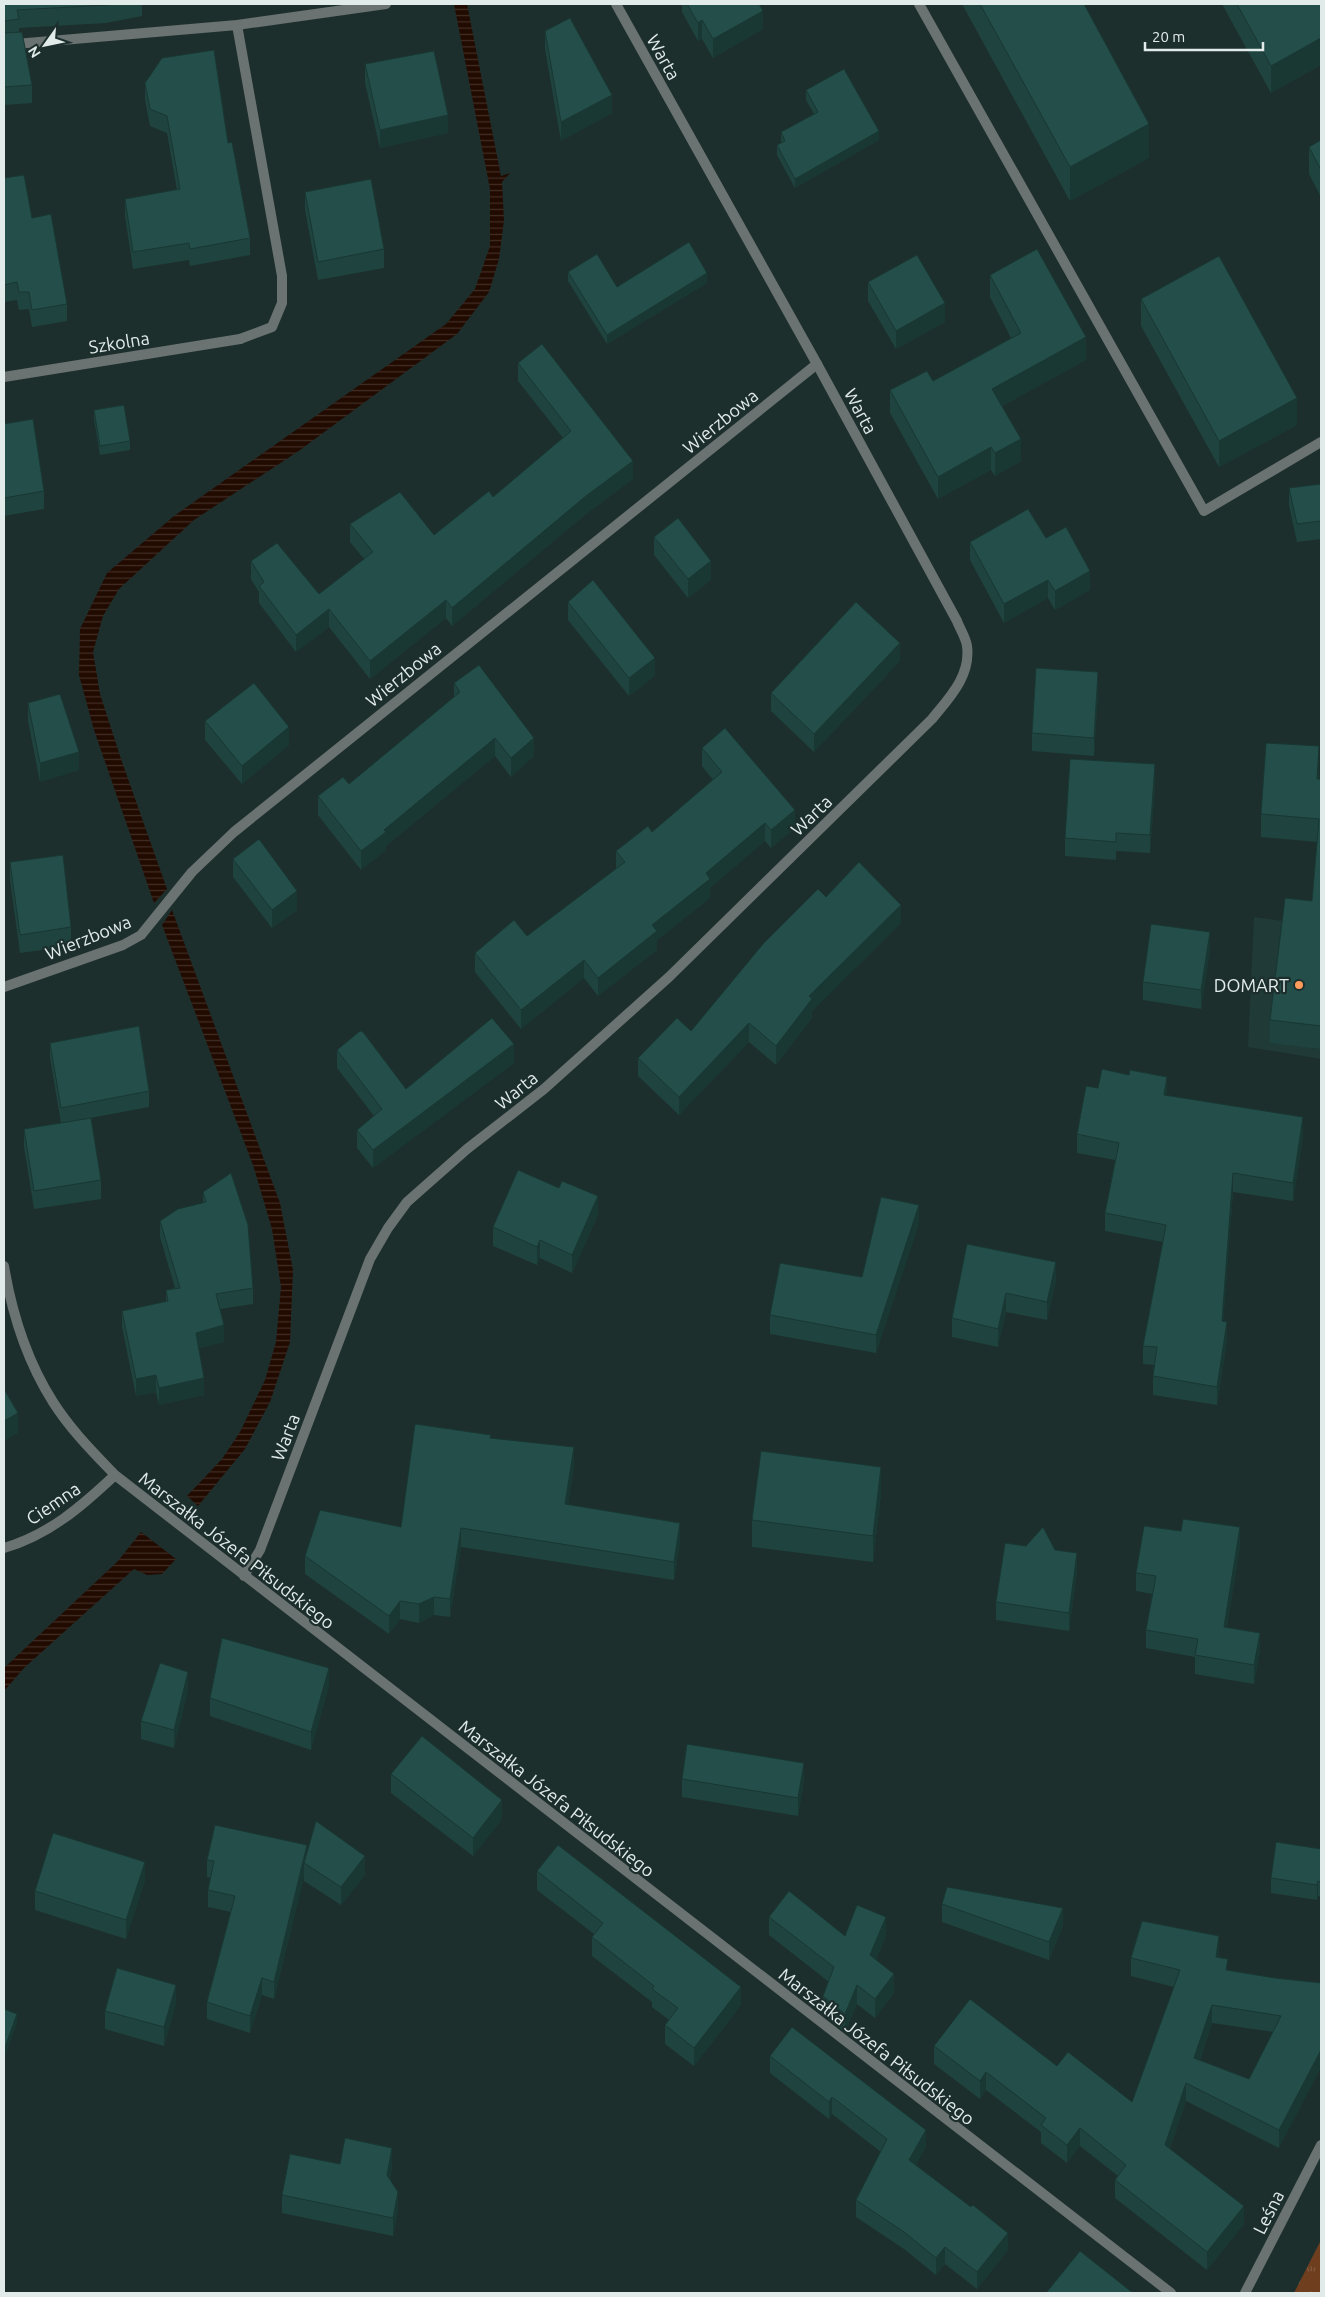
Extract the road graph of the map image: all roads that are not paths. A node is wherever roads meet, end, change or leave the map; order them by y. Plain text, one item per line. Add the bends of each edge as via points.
1 (386, 4) edge
2 (616, 4) edge
3 (919, 4) edge
4 (238, 25) junction
5 (4, 45) edge
6 (817, 364) junction
7 (4, 377) edge
8 (1321, 442) edge
9 (4, 987) edge
10 (4, 1266) edge
11 (115, 1475) junction
12 (4, 1548) edge
13 (244, 1576) junction
14 (1321, 2145) edge
15 (1171, 2293) edge
16 (1245, 2293) edge

1 - 4 street
2 - 6 street, Warta
3 - 8 street via 1204,511
4 - 5 street
4 - 7 street, Szkolna via 282,276 282,303 272,327 240,339
6 - 9 street, Wierzbowa via 234,832 192,872 142,935 123,945
6 - 13 street, Warta via 957,621 967,645 967,662 959,684 932,719 669,977 544,1089 467,1149 407,1202 370,1259 260,1550
10 - 11 street, Marszałka Józefa Piłsudskiego via 9,1300 22,1337 53,1402
11 - 12 street, Ciemna via 79,1508 49,1528
11 - 13 street, Marszałka Józefa Piłsudskiego
13 - 15 street, Marszałka Józefa Piłsudskiego
14 - 16 street, Leśna

